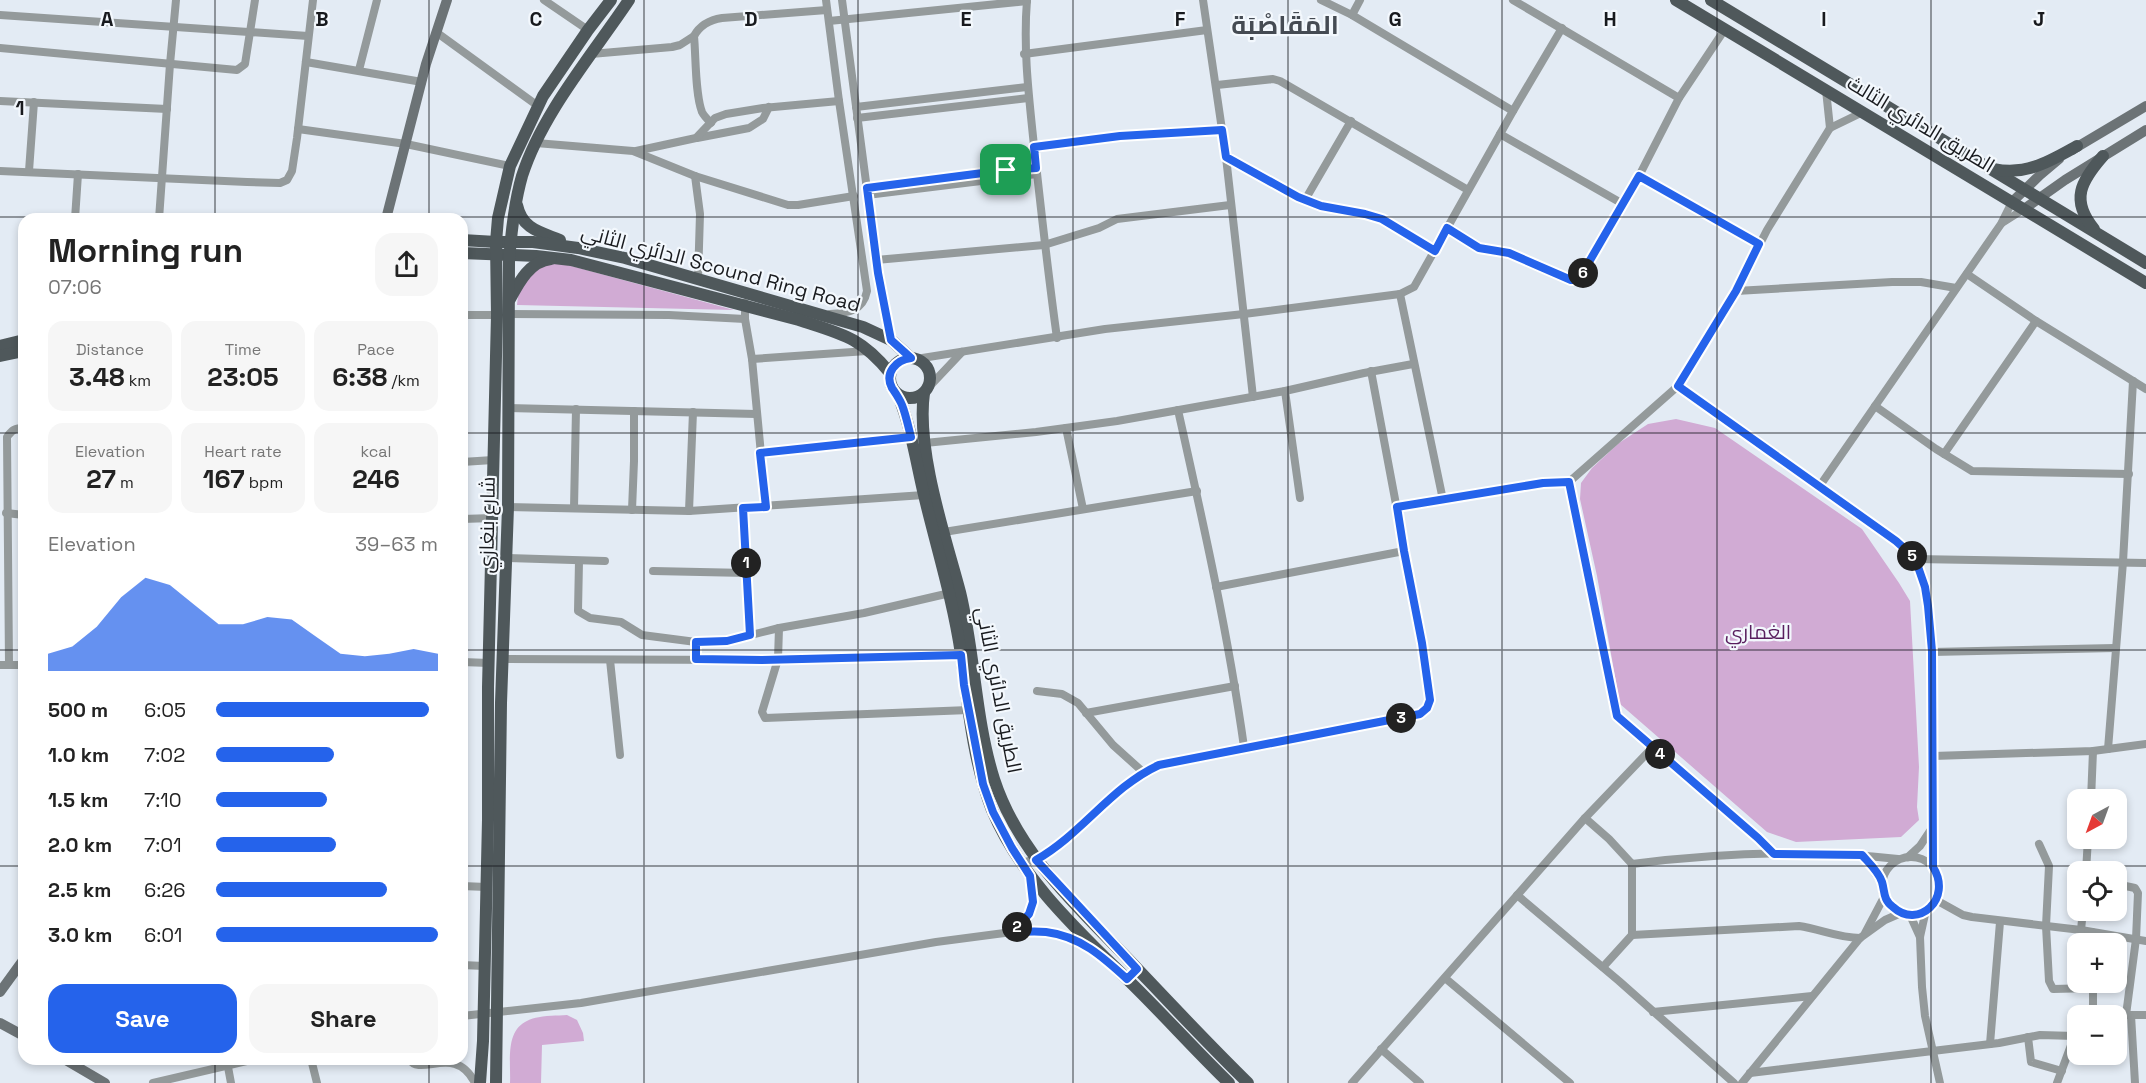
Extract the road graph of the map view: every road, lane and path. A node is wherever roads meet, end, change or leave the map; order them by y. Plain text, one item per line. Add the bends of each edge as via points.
1 (176, 0) edge
2 (255, 0) edge
3 (313, 0) edge
4 (377, 0) edge
5 (447, 0) edge
6 (544, 0) edge
7 (611, 0) edge
8 (629, 0) edge
9 (826, 0) edge
10 (842, 0) edge
11 (1027, 0) edge
12 (1203, 0) edge
13 (1321, 0) edge
14 (1360, 0) edge
15 (1513, 0) edge
16 (1676, 0) edge
17 (1710, 0) edge
18 (827, 10) junction
19 (0, 15) edge
20 (1352, 15) junction
21 (845, 20) junction
22 (829, 21) junction
23 (173, 28) junction
24 (1562, 28) junction
25 (1725, 29) junction
26 (588, 30) junction
27 (1207, 30) junction
28 (252, 31) junction
29 (436, 32) junction
30 (308, 36) junction
31 (694, 36) junction
32 (0, 48) edge
33 (590, 54) junction
34 (1024, 54) junction
35 (306, 62) junction
36 (170, 64) junction
37 (359, 70) junction
38 (422, 82) junction
39 (1216, 85) junction
40 (1027, 87) junction
41 (1826, 90) junction
42 (1028, 98) junction
43 (1679, 98) junction
44 (0, 101) edge
45 (839, 101) junction
46 (34, 102) junction
47 (538, 106) junction
48 (2146, 106) edge
49 (855, 107) junction
50 (769, 108) junction
51 (167, 109) junction
52 (1513, 111) junction
53 (1863, 111) junction
54 (857, 118) junction
55 (1351, 121) junction
56 (711, 123) junction
57 (1830, 128) junction
58 (298, 129) junction
59 (1222, 130) junction
60 (2146, 130) edge
61 (1500, 134) junction
62 (696, 138) junction
63 (536, 143) junction
64 (406, 144) junction
65 (2077, 146) junction
66 (1034, 147) junction
67 (633, 152) junction
68 (2103, 156) junction
69 (1226, 157) junction
70 (510, 166) junction
71 (1988, 168) junction
72 (0, 171) edge
73 (29, 171) junction
74 (1036, 171) junction
75 (78, 174) junction
76 (695, 176) junction
77 (1639, 176) junction
78 (162, 177) junction
79 (2024, 189) junction
80 (1468, 190) junction
81 (867, 192) junction
82 (854, 196) junction
83 (2039, 199) junction
84 (1305, 200) junction
85 (516, 201) junction
86 (2012, 202) junction
87 (1623, 204) junction
88 (1230, 205) junction
89 (2024, 209) junction
90 (75, 213) edge
91 (159, 213) edge
92 (388, 213) edge
93 (2001, 224) junction
94 (1447, 228) junction
95 (2101, 237) junction
96 (468, 242) edge
97 (1759, 244) junction
98 (1044, 245) junction
99 (578, 248) junction
100 (496, 249) junction
101 (511, 249) junction
102 (1435, 251) junction
103 (468, 252) edge
104 (558, 258) junction
105 (876, 260) junction
106 (2146, 263) edge
107 (1967, 273) junction
108 (698, 279) junction
109 (2146, 283) edge
110 (1956, 288) junction
111 (1736, 291) junction
112 (747, 292) junction
113 (1400, 294) junction
114 (510, 300) junction
115 (745, 313) junction
116 (1244, 314) junction
117 (468, 315) edge
118 (503, 315) junction
119 (824, 315) junction
120 (2036, 321) junction
121 (1057, 338) junction
122 (891, 340) junction
123 (18, 342) edge
124 (0, 346) edge
125 (870, 351) junction
126 (18, 352) edge
127 (962, 352) junction
128 (0, 357) edge
129 (914, 358) junction
130 (752, 359) junction
131 (1413, 364) junction
132 (1371, 371) junction
133 (890, 373) junction
134 (2133, 381) junction
135 (1678, 386) junction
136 (2146, 389) edge
137 (926, 390) junction
138 (1286, 391) junction
139 (898, 394) junction
140 (1252, 398) junction
141 (1875, 406) junction
142 (508, 408) junction
143 (576, 409) junction
144 (1178, 410) junction
145 (634, 411) junction
146 (693, 412) junction
147 (756, 414) junction
148 (18, 428) edge
149 (1066, 428) junction
150 (911, 437) junction
151 (925, 443) junction
152 (760, 453) junction
153 (1944, 454) junction
154 (493, 460) junction
155 (468, 462) edge
156 (3, 466) edge
157 (2129, 474) junction
158 (1569, 482) junction
159 (1819, 487) junction
160 (1197, 491) junction
161 (924, 495) junction
162 (1300, 498) dead end
163 (1443, 500) junction
164 (508, 507) junction
165 (766, 507) junction
166 (1397, 507) junction
167 (574, 508) junction
168 (743, 508) junction
169 (1083, 509) junction
170 (632, 510) junction
171 (689, 511) junction
172 (6, 513) junction
173 (18, 514) edge
174 (468, 518) edge
175 (493, 518) junction
176 (944, 532) junction
177 (1404, 551) junction
178 (506, 558) junction
179 (1915, 558) junction
180 (579, 561) junction
181 (605, 561) dead end
182 (2123, 562) junction
183 (2146, 563) edge
184 (653, 571) dead end
185 (4, 572) edge
186 (747, 573) junction
187 (1216, 587) junction
188 (950, 593) junction
189 (779, 628) junction
190 (750, 635) junction
191 (696, 642) junction
192 (2115, 648) junction
193 (1932, 651) junction
194 (961, 655) junction
195 (502, 659) junction
196 (696, 659) junction
197 (778, 659) junction
198 (610, 660) junction
199 (468, 662) edge
200 (489, 663) junction
201 (4, 665) edge
202 (1235, 686) junction
203 (1037, 692) dead end
204 (969, 710) junction
205 (1086, 713) junction
206 (2146, 744) edge
207 (1244, 747) junction
208 (1652, 748) junction
209 (2108, 749) junction
210 (2093, 751) junction
211 (620, 755) dead end
212 (1932, 756) junction
213 (1143, 772) junction
214 (2091, 789) edge
215 (1585, 818) junction
216 (1933, 826) junction
217 (2039, 844) dead end
218 (1774, 854) junction
219 (1862, 855) junction
220 (1908, 857) junction
221 (1898, 859) junction
222 (1036, 860) junction
223 (1022, 863) junction
224 (1632, 864) junction
225 (1933, 867) junction
226 (1030, 876) junction
227 (1882, 883) junction
228 (2127, 885) edge
229 (468, 886) edge
230 (486, 887) junction
231 (1517, 896) junction
232 (1884, 897) junction
233 (1936, 900) junction
234 (1926, 910) junction
235 (1906, 914) junction
236 (2082, 921) edge
237 (2000, 922) junction
238 (2046, 926) junction
239 (2081, 930) junction
240 (1012, 932) junction
241 (2092, 932) joint
242 (1632, 935) junction
243 (1862, 936) junction
244 (1920, 937) junction
245 (2136, 939) junction
246 (2146, 941) edge
247 (1097, 951) junction
248 (468, 965) edge
249 (484, 966) junction
250 (18, 967) edge
251 (1603, 967) junction
252 (1137, 969) junction
253 (1445, 978) junction
254 (1127, 979) junction
255 (2067, 988) edge
256 (0, 992) edge
257 (1812, 996) junction
258 (1653, 1012) junction
259 (484, 1014) junction
260 (498, 1014) junction
261 (468, 1015) edge
262 (2129, 1015) junction
263 (2146, 1015) edge
264 (0, 1023) edge
265 (18, 1033) edge
266 (2067, 1034) edge
267 (2028, 1037) junction
268 (1990, 1044) junction
269 (1381, 1049) junction
270 (1932, 1050) junction
271 (2067, 1058) edge
272 (75, 1065) edge
273 (234, 1065) edge
274 (312, 1065) edge
275 (459, 1065) edge
276 (228, 1067) junction
277 (2062, 1071) junction
278 (1750, 1073) junction
279 (90, 1079) edge
280 (2146, 1082) edge
281 (105, 1083) edge
282 (153, 1083) edge
283 (231, 1083) edge
284 (317, 1083) edge
285 (478, 1083) edge
286 (496, 1083) edge
287 (1228, 1083) edge
288 (1248, 1083) edge
289 (1352, 1083) edge
290 (1420, 1083) edge
291 (1570, 1083) edge
292 (1734, 1083) edge
293 (1742, 1083) edge
294 (1940, 1083) edge
295 (2057, 1083) edge
296 (2135, 1083) edge

1 - 23 street
2 - 28 street
3 - 30 street
4 - 37 street
5 - 29 main road
6 - 26 street
7 - 26 main road, شارع بنغازي
8 - 33 main road, شارع بنغازي
9 - 18 street
10 - 21 street
11 - 21 street
11 - 34 street
12 - 27 street
13 - 20 street
14 - 20 street
15 - 24 street
16 - 25 main road, الطريق الدائري الثالث
17 - 71 main road, الطريق الدائري الثالث
18 - 22 street
18 - 31 street via 715,19
19 - 23 street
20 - 52 street
21 - 22 street
21 - 49 street
22 - 45 street
23 - 28 street
23 - 36 street
24 - 43 street
24 - 52 street
25 - 41 main road, الطريق الدائري الثالث
25 - 43 street
26 - 47 main road, شارع بنغازي
27 - 34 street
27 - 39 street
28 - 30 street
28 - 36 street via 245,64 237,70
29 - 38 main road
29 - 47 street
30 - 35 street
31 - 33 street via 672,47
31 - 56 street via 701,109
32 - 36 street
33 - 63 main road, شارع بنغازي
34 - 40 street
35 - 37 street
35 - 58 street
36 - 51 street
37 - 38 street
38 - 64 main road
39 - 55 street via 1273,79
39 - 59 street
40 - 42 street
40 - 49 street
41 - 53 main road, الطريق الدائري الثالث
41 - 57 street
42 - 54 street
42 - 66 street
43 - 77 street
44 - 46 street
45 - 50 street
45 - 82 street
46 - 51 street
46 - 73 street
47 - 70 main road, شارع بنغازي
48 - 65 main road
49 - 54 street
50 - 56 street via 726,114
50 - 62 street via 763,119 749,128
51 - 78 street
52 - 61 street
53 - 57 street
53 - 86 main road, الطريق الدائري الثالث
54 - 81 street
55 - 80 street
55 - 84 street
56 - 62 street
57 - 97 street
58 - 64 street
58 - 78 street via 292,171 280,183
59 - 66 street via 1120,136
59 - 69 street
60 - 68 main road
61 - 80 street
61 - 87 street
62 - 67 street
63 - 67 street
63 - 85 main road, شارع بنغازي
64 - 70 street
64 - 92 main road
65 - 71 main road via 2028,170
65 - 79 main road
66 - 74 street
67 - 76 street
68 - 83 main road
68 - 95 main road via 2085,179 2080,197 2085,217
69 - 84 street
69 - 88 street
70 - 100 main road, شارع بنغازي via 500,205
71 - 79 main road, الطريق الدائري الثالث
72 - 73 street
73 - 75 street
74 - 81 street
74 - 98 street
75 - 78 street
75 - 90 street
76 - 82 street via 788,205
76 - 108 street
77 - 87 street
77 - 97 street
78 - 91 street
79 - 83 main road, الطريق الدائري الثالث
79 - 86 main road
80 - 94 street
81 - 105 street
82 - 119 street via 866,299 856,309
83 - 89 main road
83 - 95 main road, الطريق الدائري الثالث
84 - 102 street via 1382,219
85 - 99 main road via 528,226
85 - 101 main road, شارع بنغازي
86 - 89 main road, الطريق الدائري الثالث
86 - 93 street
87 - 94 street via 1578,280 1509,253 1479,248
88 - 98 street via 1117,219
88 - 116 street
89 - 93 street
89 - 109 main road, الطريق الدائري الثالث
93 - 107 street
94 - 102 street
95 - 106 main road, الطريق الدائري الثالث
96 - 100 main road
97 - 111 street
98 - 105 street
98 - 121 street
99 - 101 main road, الدائري الثاني Scound Ring Road via 533,242
99 - 108 main road, الدائري الثاني Scound Ring Road
100 - 101 main road
100 - 103 main road
100 - 118 main road, شارع بنغازي
101 - 104 main road, الدائري الثاني Scound Ring Road
101 - 114 main road, شارع بنغازي
102 - 113 street via 1414,287
104 - 114 main road via 532,267
104 - 115 main road, الدائري الثاني Scound Ring Road via 625,273
105 - 122 street
107 - 110 street
107 - 120 street
108 - 112 main road, الدائري الثاني Scound Ring Road
110 - 111 street via 1892,282
110 - 141 street
111 - 135 street
112 - 115 street
112 - 119 main road, الدائري الثاني Scound Ring Road
113 - 116 street
113 - 131 street
114 - 118 main road, شارع بنغازي
115 - 118 street
115 - 125 main road, الدائري الثاني Scound Ring Road via 789,317 830,329
115 - 130 street
116 - 121 street
116 - 140 street
117 - 118 street
118 - 142 main road, شارع بنغازي
118 - 154 main road, شارع بنغازي
119 - 122 main road, الدائري الثاني Scound Ring Road
120 - 134 street
120 - 153 street
121 - 127 street
122 - 129 main road, الدائري الثاني Scound Ring Road
123 - 124 main road
125 - 130 street
125 - 133 main road, الدائري الثاني Scound Ring Road
126 - 128 main road
127 - 129 street
127 - 137 street
129 - 133 main road via 898,362
129 - 137 main road via 928,371 930,382
130 - 147 street
131 - 132 street
131 - 163 street
132 - 138 street
132 - 166 street
133 - 139 main road via 892,387
134 - 136 street
134 - 157 street
135 - 158 street
135 - 159 street
137 - 139 main road via 911,398
137 - 151 main road, الطريق الدائري الثاني via 922,405
138 - 140 street
138 - 162 street
139 - 150 main road, الطريق الدائري الثاني
140 - 144 street
141 - 153 street
141 - 159 street
142 - 143 street
142 - 164 main road, شارع بنغازي
143 - 145 street
143 - 167 street
144 - 149 street
144 - 160 street
145 - 146 street
145 - 170 street
146 - 147 street
146 - 171 street
147 - 152 street
148 - 156 street via 7,437
149 - 151 street
149 - 169 street
150 - 152 street
150 - 161 main road, الطريق الدائري الثاني
151 - 176 main road, الطريق الدائري الثاني
152 - 165 street
153 - 157 street via 1980,472
154 - 155 street
154 - 175 main road, شارع بنغازي
156 - 172 street
157 - 182 street
158 - 163 street
158 - 208 street via 1617,716
159 - 179 street
160 - 169 street
160 - 187 street
161 - 165 street
161 - 188 main road, الطريق الدائري الثاني
163 - 166 street
164 - 167 street
164 - 178 main road, شارع بنغازي
165 - 168 street
166 - 177 street
167 - 170 street
168 - 171 street
168 - 186 street
169 - 176 street
170 - 171 street
172 - 173 street
172 - 185 street
174 - 175 street
175 - 200 main road, شارع بنغازي
176 - 222 main road, الطريق الدائري الثاني via 970,639 994,779 1022,840
177 - 187 street
177 - 207 street via 1422,643 1430,700 1427,708 1420,714
178 - 180 street
178 - 195 main road, شارع بنغازي
179 - 182 street
179 - 193 street via 1925,587
180 - 181 street
180 - 191 street via 578,611 585,616 618,621 642,635
182 - 183 street
182 - 192 street
184 - 186 street
185 - 201 street
186 - 190 street
187 - 202 street
188 - 189 street
188 - 194 main road, الطريق الدائري الثاني
189 - 190 street
189 - 197 street
190 - 191 street
191 - 196 street
192 - 193 street
192 - 209 street
193 - 212 street
194 - 197 street
194 - 204 main road, الطريق الدائري الثاني
195 - 198 street
195 - 260 main road, شارع بنغازي
196 - 197 street
196 - 198 street
197 - 204 street via 762,712 765,718
198 - 211 street
199 - 200 street
200 - 230 main road, شارع بنغازي
202 - 205 street
202 - 207 street
203 - 205 street via 1062,694
204 - 223 main road, الطريق الدائري الثاني via 983,784 993,812
205 - 213 street
206 - 209 street
207 - 213 street
208 - 215 street
208 - 218 street
209 - 210 street
210 - 212 street
210 - 214 street
212 - 216 street
213 - 222 street
215 - 224 street
215 - 231 street
216 - 220 street
216 - 225 street
217 - 238 street via 2049,866
218 - 219 street
218 - 224 street
219 - 221 street
219 - 227 street
220 - 221 street
220 - 225 street via 1918,857
221 - 227 street via 1890,865
222 - 223 street
222 - 252 main road, الطريق الدائري الثاني
223 - 226 main road, الطريق الدائري الثاني
224 - 242 street
225 - 233 street via 1940,883
226 - 240 street via 1033,902 1029,914
226 - 247 main road, الطريق الدائري الثاني
227 - 232 street
228 - 245 street via 2138,893
229 - 230 street
230 - 249 main road, شارع بنغازي
231 - 251 street
231 - 253 street
232 - 235 street via 1893,908
232 - 243 street
233 - 234 street
233 - 237 street via 1963,915
234 - 235 street
234 - 244 street
235 - 243 street via 1885,920
235 - 244 street
236 - 239 street
237 - 238 street
237 - 268 street
238 - 239 street
238 - 255 street via 2049,981 2051,986
239 - 241 street
240 - 247 street via 1047,932 1074,939
240 - 260 street
241 - 245 street
242 - 243 street via 1799,926 1849,938
242 - 251 street
243 - 257 street
244 - 270 street via 1922,987
245 - 246 street
245 - 262 street
247 - 254 main road
248 - 249 street
249 - 259 main road, شارع بنغازي
250 - 256 main road
251 - 258 street
252 - 254 main road
252 - 288 main road, الطريق الدائري الثاني
253 - 269 street
253 - 291 street
254 - 287 main road
257 - 258 street
257 - 278 street
258 - 292 street
259 - 260 street
259 - 261 street
259 - 285 main road, شارع بنغازي
260 - 286 main road, شارع بنغازي
262 - 263 street
262 - 296 street
264 - 265 main road
266 - 267 street
267 - 268 street
267 - 277 street via 2031,1062
268 - 270 street
269 - 289 street
269 - 290 street
270 - 278 street
270 - 294 street
271 - 277 street
272 - 279 main road
273 - 276 street
274 - 284 street
275 - 285 street
276 - 282 street
276 - 283 street
277 - 295 street
278 - 293 street
279 - 281 main road
280 - 296 street

